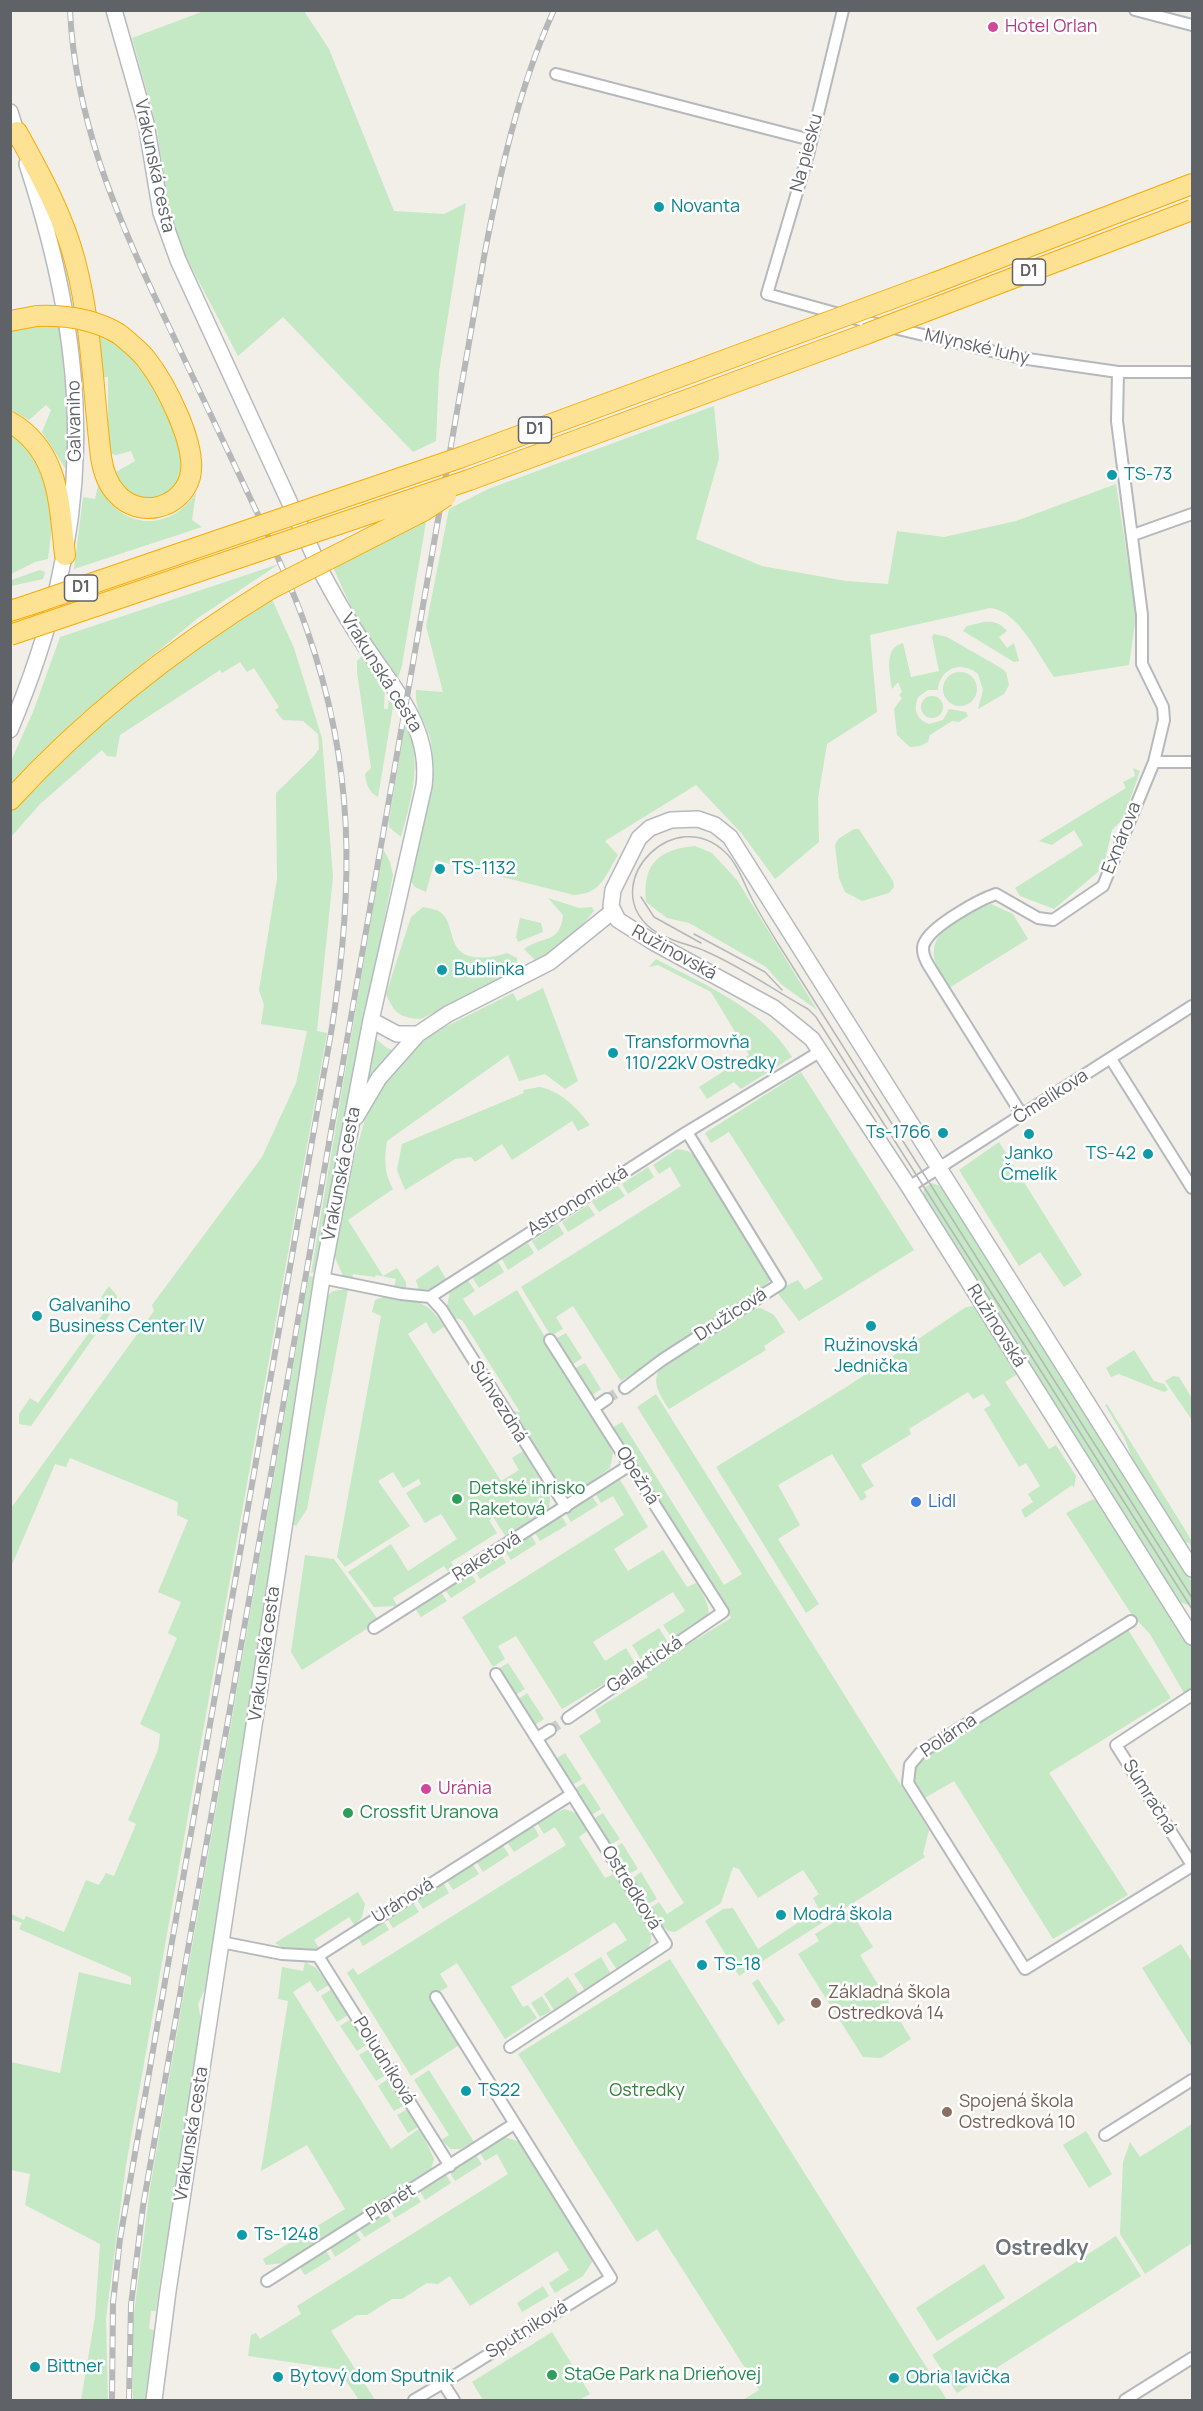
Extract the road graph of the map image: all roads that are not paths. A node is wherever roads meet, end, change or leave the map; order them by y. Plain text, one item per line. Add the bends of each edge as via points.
1 (114, 10) edge
2 (843, 10) edge
3 (1135, 10) edge
4 (1192, 25) edge
5 (556, 74) dead end
6 (10, 112) edge
7 (17, 132) junction
8 (811, 140) junction
9 (1192, 184) edge
10 (1192, 210) edge
11 (767, 294) joint
12 (10, 321) edge
13 (1118, 372) junction
14 (1192, 372) edge
15 (10, 422) edge
16 (470, 480) junction
17 (1192, 514) edge
18 (1133, 535) junction
19 (65, 555) junction
20 (17, 607) edge
21 (10, 635) edge
22 (10, 730) edge
23 (1154, 762) junction
24 (1192, 762) edge
25 (10, 800) edge
26 (613, 911) junction
27 (1192, 1006) edge
28 (371, 1020) junction
29 (418, 1034) junction
30 (821, 1051) junction
31 (1111, 1059) junction
32 (1022, 1115) junction
33 (351, 1124) junction
34 (687, 1132) junction
35 (939, 1168) junction
36 (909, 1187) junction
37 (1192, 1188) edge
38 (322, 1278) junction
39 (430, 1297) junction
40 (550, 1340) dead end
41 (625, 1388) tunnel mouth
42 (607, 1399) tunnel mouth
43 (594, 1408) junction
44 (630, 1465) junction
45 (566, 1507) junction
46 (1192, 1569) edge
47 (723, 1612) joint
48 (1131, 1621) dead end
49 (374, 1628) dead end
50 (1192, 1637) edge
51 (496, 1674) dead end
52 (1192, 1695) edge
53 (568, 1718) tunnel mouth
54 (550, 1730) tunnel mouth
55 (537, 1738) junction
56 (572, 1794) junction
57 (1192, 1866) edge
58 (221, 1942) junction
59 (318, 1956) junction
60 (1025, 1969) joint
61 (436, 1997) dead end
62 (510, 2047) dead end
63 (1192, 2080) edge
64 (514, 2124) junction
65 (1105, 2134) dead end
66 (450, 2166) junction
67 (267, 2281) dead end
68 (1192, 2358) edge
69 (443, 2383) junction
70 (154, 2400) edge
71 (414, 2400) edge
72 (454, 2400) edge
73 (1125, 2400) edge

1 - 28 main road, Vrakunská cesta via 146,123 161,213 178,260 323,575 345,615 406,704 422,737 426,760 424,786
2 - 8 street, Na piesku
3 - 4 street
5 - 8 street
6 - 7 main road, Galvaniho
7 - 12 highway, bridge via 49,189 75,261 88,336 101,457 106,476 126,502 143,508 160,507 176,499 187,485 189,448 156,372 135,347 108,327 80,319 37,316
7 - 19 main road, Galvaniho via 59,274 74,369 76,473
8 - 11 street, Na piesku
9 - 20 highway, D1, bridge via 473,453
10 - 16 highway, D1, bridge
11 - 13 street, Mlynské luhy via 1021,358
13 - 14 street, Mlynské luhy
13 - 18 street via 1118,434
15 - 19 highway via 39,447 51,468
16 - 21 highway, D1, bridge
16 - 25 highway, bridge via 423,511 270,589 199,634 91,719
17 - 18 street
18 - 23 street via 1142,615 1142,664 1163,706 1164,720
19 - 22 main road, Galvaniho via 42,648
23 - 24 street
23 - 32 street, Exnárova via 1103,886 1053,920 1038,918 996,894 936,929 925,941 925,958
26 - 29 main road via 550,962
26 - 30 main road, Ružinovská via 624,926 774,1008
26 - 35 main road, Ružinovská via 613,890 639,838 650,828 680,819 704,821 721,828
27 - 31 street, Čmelíkova
28 - 29 main road via 397,1034
28 - 33 main road, Vrakunská cesta
29 - 33 main road via 379,1078
30 - 34 street, Astronomická
30 - 36 main road, Ružinovská
31 - 32 street, Čmelíkova
31 - 37 street
32 - 35 street, Čmelíkova
33 - 38 main road, Vrakunská cesta
34 - 39 street, Astronomická
34 - 41 street, Družicová via 780,1284
35 - 36 street, Čmelíkova
35 - 46 main road, Ružinovská
36 - 50 main road, Ružinovská
38 - 39 street
38 - 58 main road, Vrakunská cesta
39 - 45 street, Súhvezdná via 442,1310
40 - 43 street, Obežná
42 - 43 street
43 - 44 street, Obežná
44 - 45 street, Raketová
44 - 47 street, Obežná
45 - 49 street, Raketová
47 - 53 street, Galaktická
48 - 60 street, Polárna via 920,1753 910,1765 908,1783
51 - 55 street, Ostredková
52 - 57 street, Súmračná via 1116,1745
54 - 55 street
55 - 56 street, Ostredková
56 - 59 street, Uránová
56 - 62 street, Ostredková via 666,1944
57 - 60 street, Súmračná
58 - 59 street via 282,1954
58 - 70 main road, Vrakunská cesta
59 - 66 street, Poludníková
61 - 64 street
63 - 65 street
64 - 66 street, Planét
64 - 69 street, Sputniková via 611,2278
66 - 67 street, Planét
68 - 73 street
69 - 71 street, Sputniková
69 - 72 street

